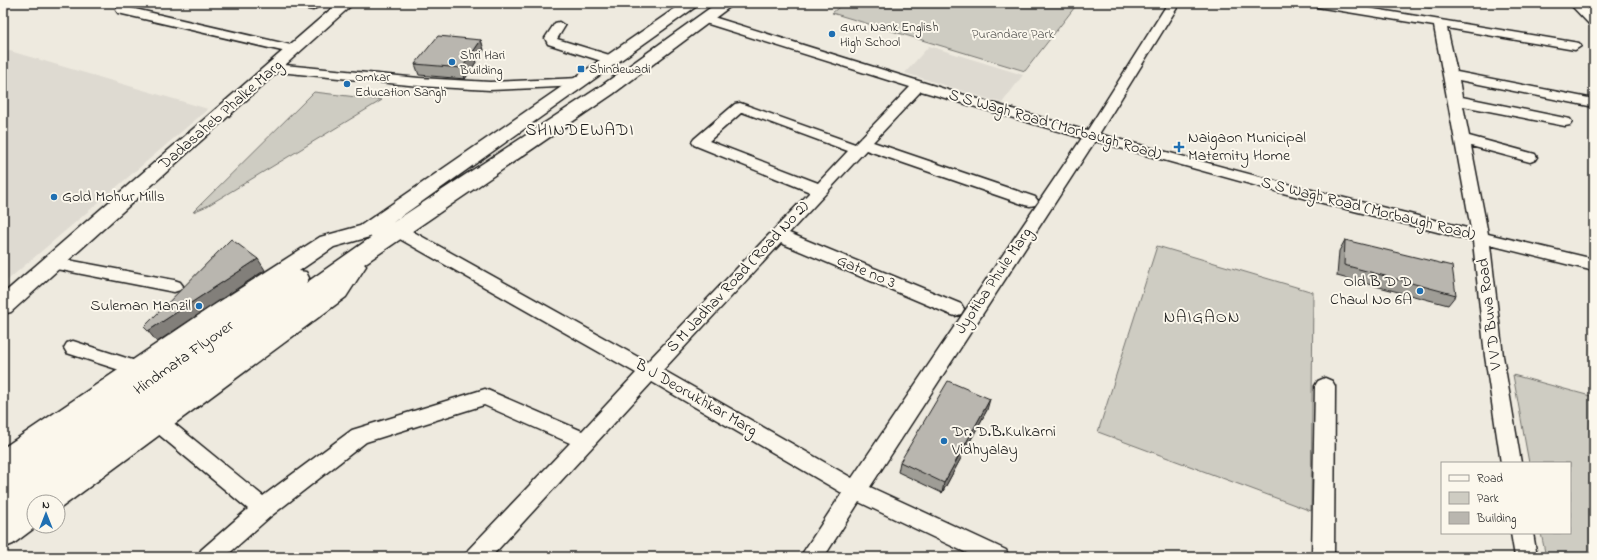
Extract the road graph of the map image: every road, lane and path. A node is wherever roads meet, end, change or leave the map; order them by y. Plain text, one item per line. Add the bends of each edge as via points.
1 (347, 3) edge
2 (693, 3) edge
3 (727, 3) edge
4 (1174, 3) edge
5 (1317, 3) edge
6 (1575, 3) edge
7 (1354, 6) edge
8 (122, 10) dead end
9 (1434, 10) edge
10 (706, 19) junction
11 (1594, 22) edge
12 (559, 26) dead end
13 (1575, 46) dead end
14 (295, 50) junction
15 (611, 60) junction
16 (274, 68) junction
17 (1451, 74) junction
18 (580, 82) junction
19 (918, 86) junction
20 (1456, 100) junction
21 (1594, 103) edge
22 (1565, 122) dead end
23 (1090, 136) junction
24 (1463, 139) junction
25 (861, 147) junction
26 (1530, 157) dead end
27 (820, 190) junction
28 (1030, 201) dead end
29 (397, 230) junction
30 (367, 231) junction
31 (778, 235) junction
32 (1481, 238) junction
33 (361, 256) junction
34 (52, 263) junction
35 (1594, 265) edge
36 (324, 271) junction
37 (174, 286) dead end
38 (3, 306) edge
39 (955, 309) dead end
40 (73, 348) dead end
41 (138, 369) junction
42 (650, 372) junction
43 (1325, 386) dead end
44 (158, 422) junction
45 (585, 441) junction
46 (3, 462) edge
47 (1511, 462) edge
48 (3, 485) edge
49 (855, 490) junction
50 (58, 494) edge
51 (263, 509) junction
52 (3, 512) edge
53 (26, 518) edge
54 (1522, 534) edge
55 (3, 535) edge
56 (209, 557) edge
57 (476, 557) edge
58 (811, 557) edge
59 (998, 557) edge
60 (1323, 557) edge
61 (1526, 557) edge

1 - 14 street, Dadasaheb Phalke Marg
2 - 15 highway, Hindmata Flyover
3 - 10 highway, Hindmata Flyover
4 - 23 street, Jyotiba Phule Marg
5 - 7 street
6 - 11 street
7 - 9 street
8 - 14 street
9 - 13 street
9 - 17 street, V V D Buva Road
10 - 19 street, S S Wagh Road (Morbaugh Road)
10 - 29 highway, Hindmata Flyover via 607,90
12 - 15 street via 551,38 552,41
14 - 16 street, Dadasaheb Phalke Marg
15 - 18 highway, Hindmata Flyover
16 - 18 street via 419,82 482,85
16 - 34 street, Dadasaheb Phalke Marg
17 - 20 street, V V D Buva Road
17 - 21 street
18 - 30 highway, Hindmata Flyover
19 - 23 street, S S Wagh Road (Morbaugh Road)
19 - 25 street, S M Jadhav Road (Road No 2)
20 - 22 street
20 - 24 street, V V D Buva Road
23 - 32 street, S S Wagh Road (Morbaugh Road)
23 - 49 street, Jyotiba Phule Marg
24 - 26 street
24 - 32 street, V V D Buva Road
25 - 27 street, S M Jadhav Road (Road No 2)
25 - 27 street via 740,108 699,142
25 - 28 street
27 - 31 street, S M Jadhav Road (Road No 2)
29 - 33 highway, Hindmata Flyover
29 - 42 street, B J Deorukhkar Marg
30 - 36 highway, Hindmata Flyover
30 - 41 highway via 327,242
31 - 39 street, Gate no 3
31 - 42 street, S M Jadhav Road (Road No 2)
32 - 35 street, S S Wagh Road (Morbaugh Road)
32 - 47 street, V V D Buva Road via 1494,356
33 - 36 highway, Hindmata Flyover
33 - 44 highway via 338,291
34 - 37 street
34 - 38 street, Dadasaheb Phalke Marg
36 - 48 highway, Hindmata Flyover
36 - 52 highway, Hindmata Flyover
40 - 41 street
41 - 46 highway
42 - 45 street, S M Jadhav Road (Road No 2)
42 - 49 street, B J Deorukhkar Marg
43 - 60 street
44 - 50 highway
44 - 51 street
45 - 51 street via 485,396 358,436
45 - 57 street, S M Jadhav Road (Road No 2)
49 - 58 street, Jyotiba Phule Marg
49 - 59 street, B J Deorukhkar Marg
51 - 56 street
53 - 55 highway
54 - 61 street

